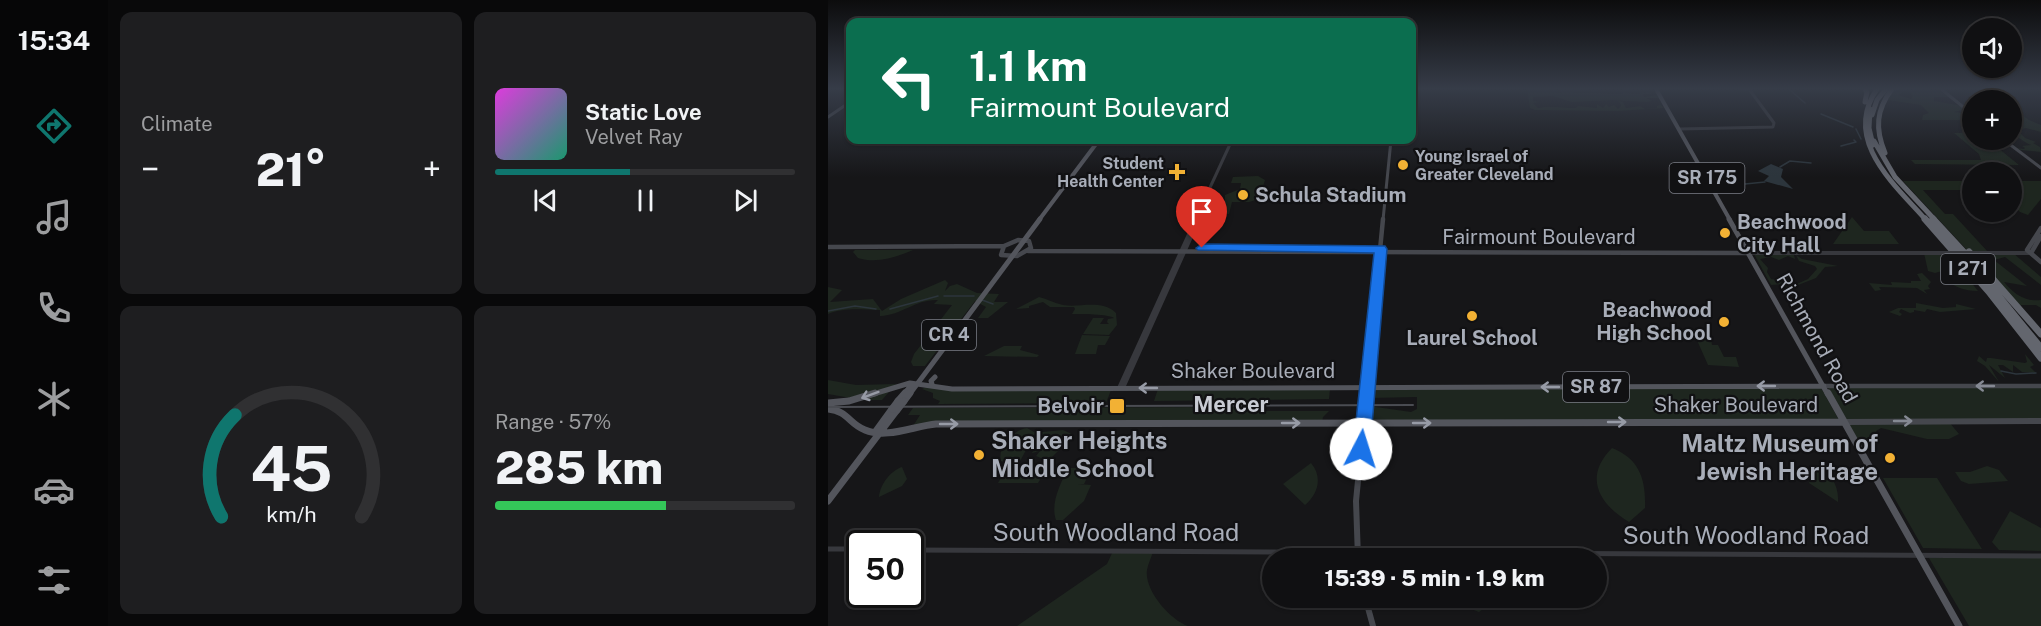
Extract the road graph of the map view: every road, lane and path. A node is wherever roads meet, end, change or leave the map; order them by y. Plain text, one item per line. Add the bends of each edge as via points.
1 (1672, 118) edge
2 (1770, 118) edge
3 (1869, 118) edge
4 (1872, 118) edge
5 (1877, 118) edge
6 (1863, 119) edge
7 (1678, 129) junction
8 (1096, 144) edge
9 (1231, 144) edge
10 (1391, 144) edge
11 (2017, 150) edge
12 (2041, 168) edge
13 (1889, 170) junction
14 (1892, 182) junction
15 (1923, 203) junction
16 (2041, 228) edge
17 (2041, 236) edge
18 (1948, 239) junction
19 (1022, 240) junction
20 (828, 248) edge
21 (1003, 248) junction
22 (1029, 249) junction
23 (1184, 249) junction
24 (1380, 250) junction
25 (1702, 251) junction
26 (1749, 251) junction
27 (2029, 251) junction
28 (1945, 252) junction
29 (1010, 257) junction
30 (2041, 262) edge
31 (1984, 268) junction
32 (2041, 334) edge
33 (2041, 342) edge
34 (2040, 354) edge
35 (935, 377) dead end
36 (915, 383) junction
37 (932, 384) junction
38 (1122, 385) junction
39 (1824, 386) junction
40 (2041, 386) edge
41 (1367, 388) junction
42 (828, 404) edge
43 (828, 409) edge
44 (2041, 421) edge
45 (1844, 422) junction
46 (1364, 423) junction
47 (1840, 429) dead end
48 (878, 431) junction
49 (1851, 433) junction
50 (828, 495) edge
51 (828, 501) edge
52 (1358, 548) edge
53 (828, 549) edge
54 (846, 549) edge
55 (924, 550) edge
56 (1262, 555) edge
57 (1920, 555) junction
58 (1607, 556) edge
59 (2041, 556) edge
60 (1368, 608) edge
61 (1373, 626) edge
62 (1959, 626) edge

1 - 7 main road, Richmond Road / SR 175
2 - 7 street via 1773,127
3 - 18 highway via 1874,147 1894,179
4 - 13 highway via 1873,138
5 - 15 highway, I 271 via 1878,136 1894,170
6 - 14 highway, I 271 via 1869,146
7 - 26 main road, Richmond Road / SR 175
8 - 19 main road, CR 4
9 - 23 street
10 - 24 main road
11 - 12 main road
13 - 15 highway
13 - 33 highway
14 - 18 highway
14 - 34 highway, I 271
15 - 31 highway, I 271
16 - 27 main road
17 - 27 main road
18 - 34 highway via 1988,283
19 - 21 main road
19 - 22 main road via 1031,243
19 - 29 main road, CR 4
20 - 21 main road
21 - 29 main road via 1001,255
22 - 23 main road, Fairmount Boulevard
22 - 29 main road, Fairmount Boulevard
23 - 24 main road, Fairmount Boulevard
23 - 38 street
24 - 25 main road, Fairmount Boulevard
24 - 25 main road, Fairmount Boulevard
24 - 41 main road
25 - 26 main road, Fairmount Boulevard
26 - 28 street, Fairmount Boulevard
26 - 28 street, Fairmount Boulevard
26 - 39 main road, Richmond Road / SR 175
27 - 28 street, Fairmount Boulevard, bridge
27 - 30 main road
29 - 36 main road, CR 4
31 - 32 highway, I 271
31 - 33 highway
35 - 37 main road
36 - 37 main road, Shaker Boulevard / SR 87
36 -> 42 main road, Shaker Boulevard / SR 87
36 - 48 main road, CR 4, bridge
37 - 38 main road, Shaker Boulevard / SR 87 via 950,389
41 -> 38 main road, Shaker Boulevard / SR 87
40 -> 39 main road, Shaker Boulevard
39 -> 41 main road, Shaker Boulevard / SR 87
39 - 45 main road, Richmond Road
41 - 46 main road, bridge
43 - 48 main road via 843,412 862,429
45 -> 44 main road, Shaker Boulevard
46 -> 45 main road, Shaker Boulevard / SR 87
45 - 49 main road, Richmond Road
48 -> 46 main road, Shaker Boulevard / SR 87 via 936,424
46 - 52 main road via 1356,501
47 - 49 main road
48 - 50 main road, CR 4
48 - 51 main road, CR 4
49 - 57 main road, Richmond Road
53 - 54 street
55 - 56 street, South Woodland Road
57 - 58 street, South Woodland Road
57 - 59 street, South Woodland Road
57 - 62 main road, Richmond Road
60 - 61 main road

